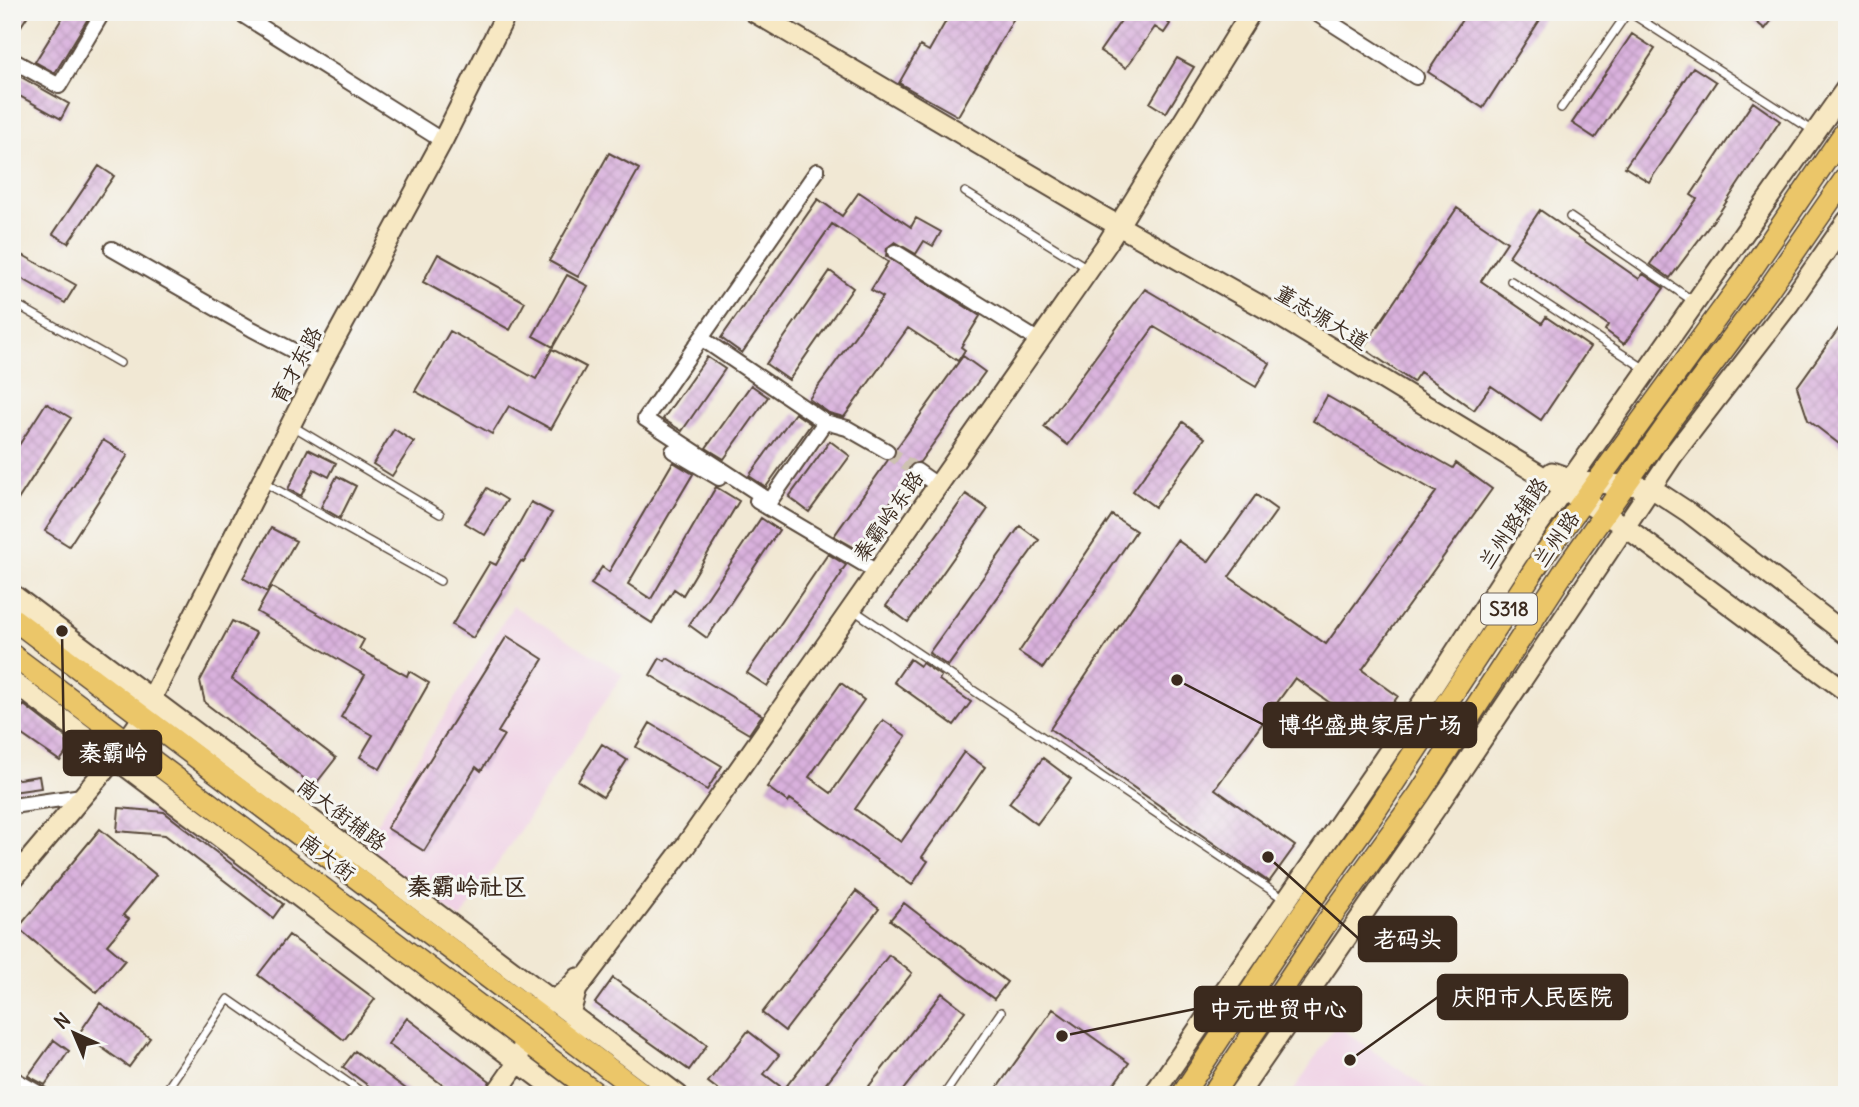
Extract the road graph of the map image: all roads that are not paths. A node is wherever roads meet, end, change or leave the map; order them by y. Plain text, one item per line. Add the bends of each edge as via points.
1 (103, 12) edge
2 (238, 12) edge
3 (498, 12) edge
4 (507, 12) edge
5 (754, 12) edge
6 (770, 12) edge
7 (1243, 12) edge
8 (1251, 12) edge
9 (1314, 12) edge
10 (1628, 12) edge
11 (12, 60) edge
12 (1416, 76) dead end
13 (1847, 87) edge
14 (1561, 108) dead end
15 (1847, 130) edge
16 (1816, 132) junction
17 (435, 136) junction
18 (817, 172) dead end
19 (1847, 176) edge
20 (965, 192) dead end
21 (1570, 217) dead end
22 (1118, 220) junction
23 (1847, 221) edge
24 (112, 249) dead end
25 (895, 252) dead end
26 (1087, 268) junction
27 (1511, 281) dead end
28 (12, 302) edge
29 (1696, 303) junction
30 (701, 338) junction
31 (1036, 339) junction
32 (313, 361) junction
33 (120, 363) dead end
34 (1648, 372) junction
35 (825, 422) junction
36 (290, 425) junction
37 (673, 451) dead end
38 (887, 451) tunnel mouth
39 (261, 481) junction
40 (1567, 484) junction
41 (1625, 484) junction
42 (1650, 489) junction
43 (1589, 492) junction
44 (440, 514) dead end
45 (1604, 514) junction
46 (1625, 526) junction
47 (874, 570) junction
48 (440, 581) dead end
49 (12, 594) edge
50 (848, 607) junction
51 (12, 618) edge
52 (1847, 635) edge
53 (12, 655) edge
54 (12, 681) edge
55 (1847, 692) edge
56 (143, 705) junction
57 (122, 737) junction
58 (109, 755) junction
59 (73, 797) junction
60 (12, 806) edge
61 (12, 860) edge
62 (12, 880) edge
63 (1295, 905) junction
64 (554, 1001) junction
65 (530, 1009) junction
66 (1002, 1012) dead end
67 (571, 1014) junction
68 (516, 1034) junction
69 (576, 1044) junction
70 (554, 1062) junction
71 (522, 1064) junction
72 (12, 1078) edge
73 (1244, 1090) edge
74 (42, 1095) edge
75 (163, 1095) edge
76 (366, 1095) edge
77 (495, 1095) edge
78 (503, 1095) edge
79 (562, 1095) edge
80 (597, 1095) edge
81 (644, 1095) edge
82 (678, 1095) edge
83 (944, 1095) edge
84 (1153, 1095) edge
85 (1182, 1095) edge
86 (1212, 1095) edge

1 - 11 street via 59,86
2 - 17 street
3 - 17 street, 育才东路
4 - 36 street, 育才东路
5 - 22 street, 董志塬大道
6 - 22 street, 董志塬大道
7 - 22 street, 秦霸岭东路
8 - 22 street, 秦霸岭东路
9 - 12 street
10 - 14 lane
10 - 16 lane
13 - 16 street, 兰州路辅路
15 - 43 main road, 兰州路 / S318
16 - 29 street, 兰州路辅路
17 - 32 street, 育才东路
18 - 30 street
19 - 41 main road, 兰州路 / S318
20 - 26 lane
21 - 29 lane
22 - 26 street, 秦霸岭东路
22 - 40 street, 董志塬大道 via 1281,309
23 - 42 street
24 - 32 street
25 - 31 street
26 - 31 street, 秦霸岭东路
27 - 34 lane
28 - 33 lane
29 - 34 street, 兰州路辅路
30 - 35 street
30 - 35 street via 645,419 770,501
31 - 47 street, 秦霸岭东路 via 929,479
32 - 56 street, 育才东路
34 - 40 street, 兰州路辅路
35 - 38 street via 847,428
36 - 39 street, 育才东路
36 - 44 lane
37 - 47 street
39 - 48 lane
39 - 56 street, 育才东路
40 - 43 street, 董志塬大道
40 - 63 street, 兰州路辅路
41 - 42 street, 董志塬大道
41 - 43 street, 董志塬大道
41 - 45 main road, 兰州路 / S318
42 - 46 street
42 - 52 street, 董志塬大道 via 1688,512
43 - 45 street, 董志塬大道
43 - 63 main road, 兰州路 / S318 via 1372,816
45 - 46 street, 董志塬大道
45 - 86 main road, 兰州路 / S318 via 1418,796
46 - 55 street, 董志塬大道
46 - 73 street
47 - 50 street, 秦霸岭东路
49 - 56 street, 南大街辅路
50 - 63 lane
50 - 64 street, 秦霸岭东路 via 681,841 572,985
50 - 67 street, 秦霸岭东路 via 686,845 577,989
51 - 56 main road, 南大街
53 - 57 main road, 南大街
54 - 58 street
56 - 57 street, 育才东路
56 - 64 street, 南大街辅路
56 - 65 main road, 南大街
57 - 58 street, 育才东路
57 - 68 main road, 南大街
58 - 59 street, 育才东路
58 - 71 street
59 - 60 street
59 - 61 street
59 - 62 street
63 - 84 street, 兰州路辅路
63 - 85 main road, 兰州路 / S318
64 - 65 street, 秦霸岭东路
64 - 67 street, 南大街辅路
65 - 69 main road, 南大街
66 - 83 lane
67 - 69 street, 秦霸岭东路
67 - 82 street, 南大街辅路
68 - 70 main road, 南大街
68 - 71 street
69 - 81 main road, 南大街
70 - 71 street
70 - 80 main road, 南大街
71 - 77 street
71 - 78 street
71 - 79 street
72 - 74 street
75 - 76 lane via 228,999

